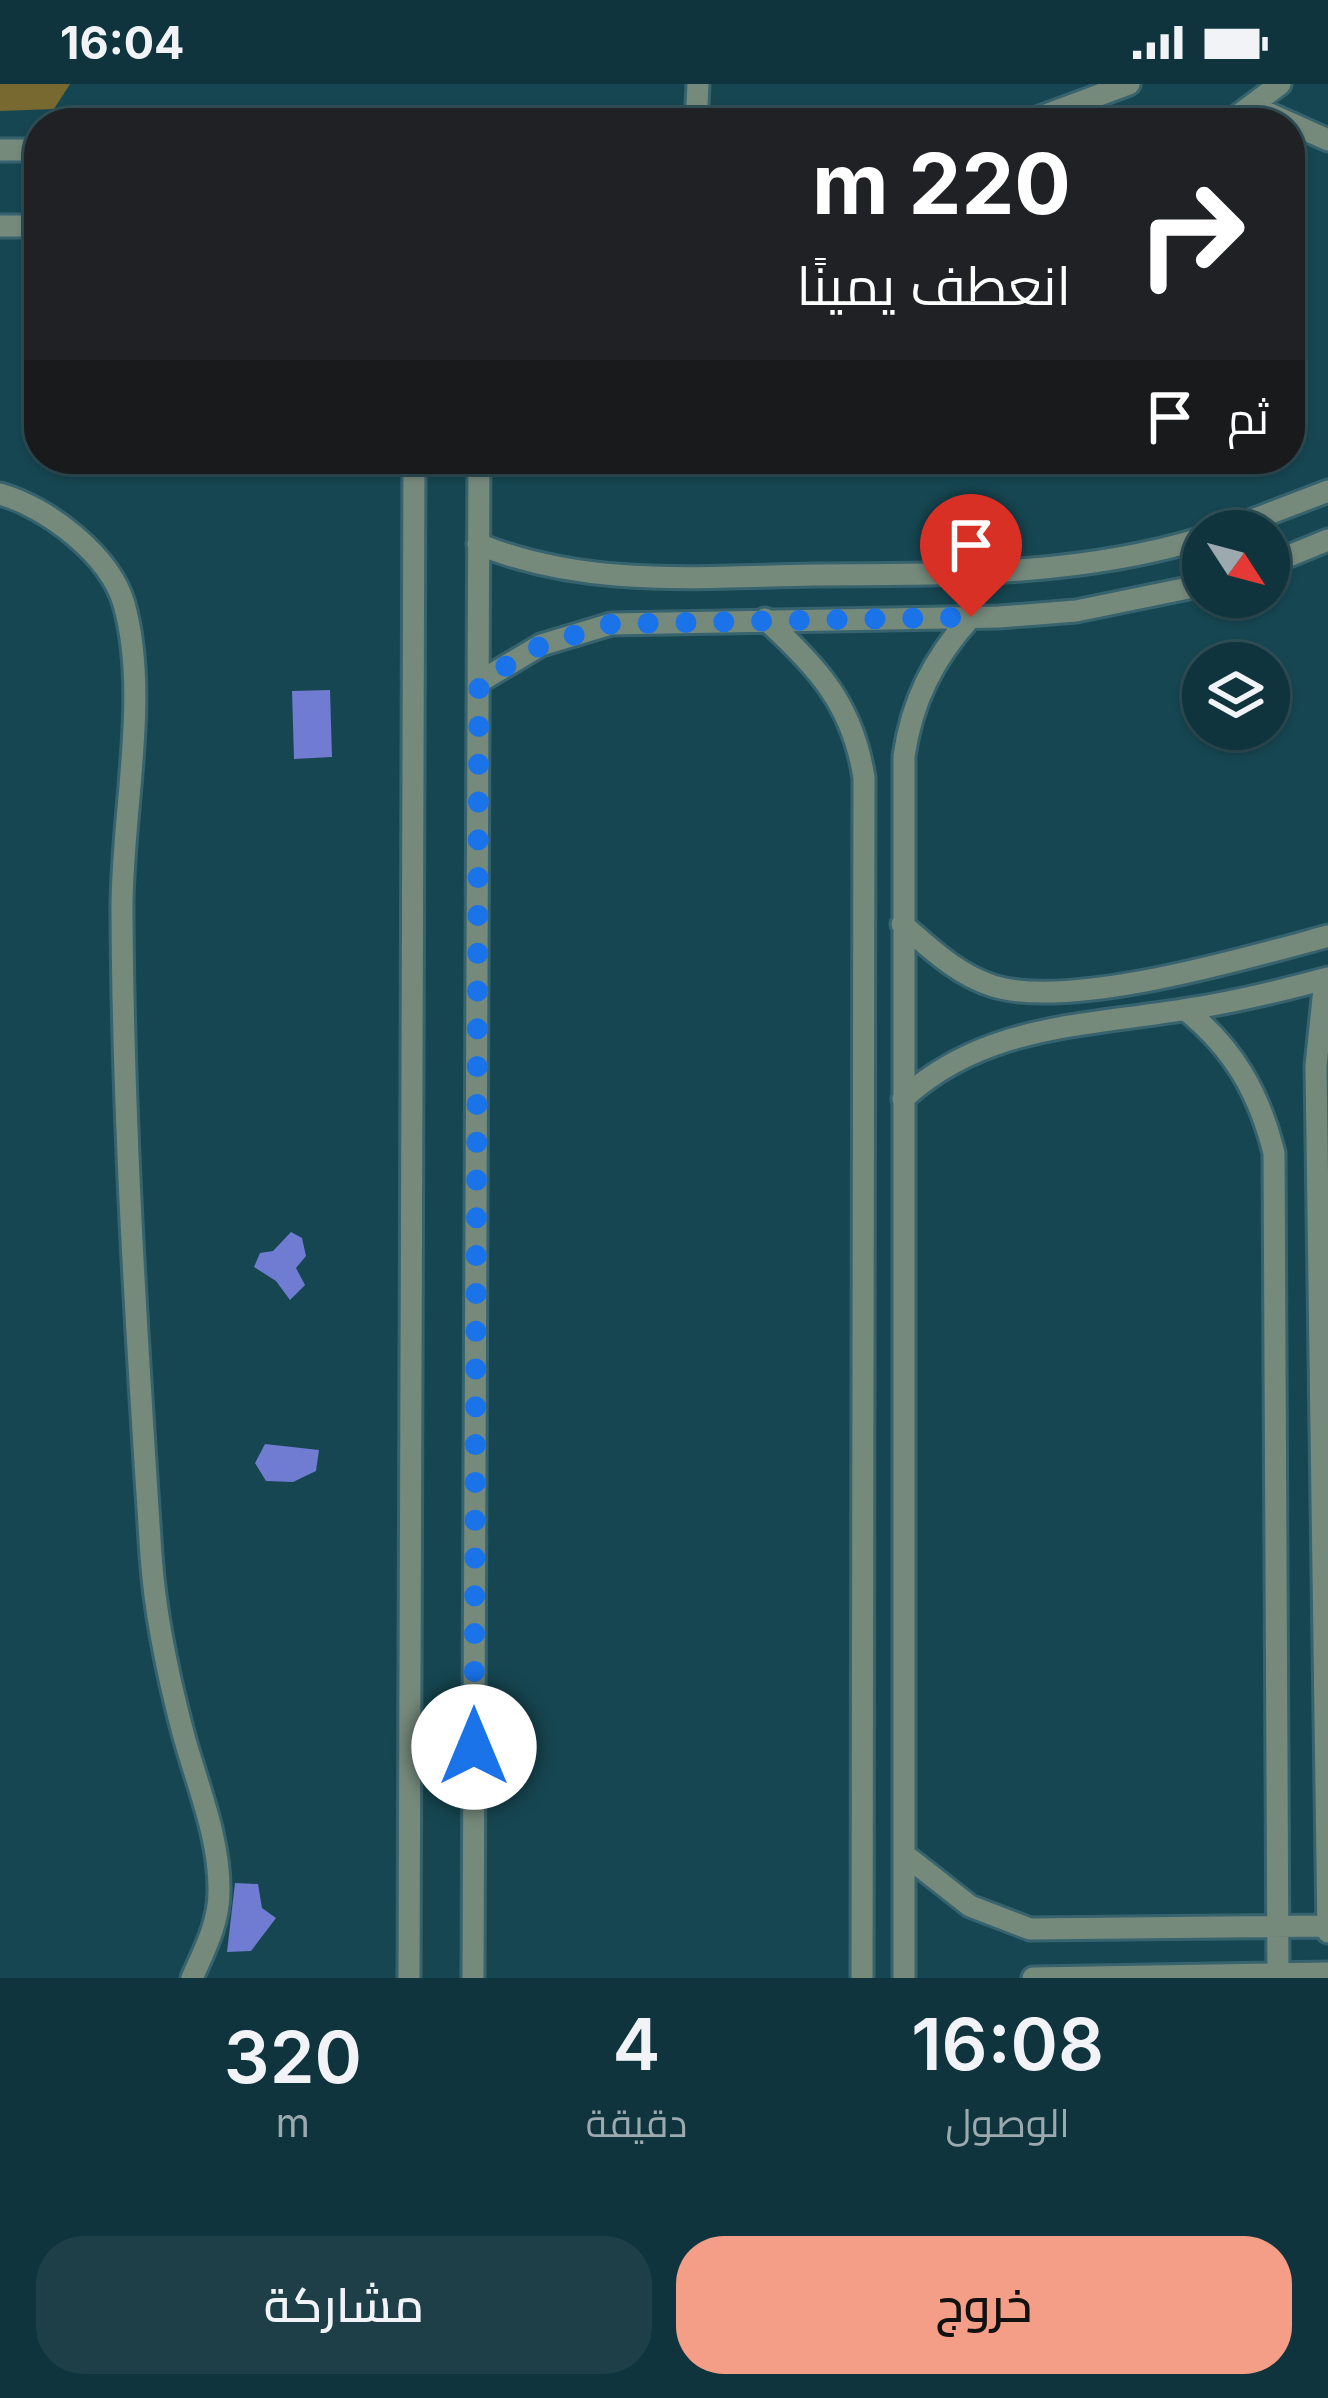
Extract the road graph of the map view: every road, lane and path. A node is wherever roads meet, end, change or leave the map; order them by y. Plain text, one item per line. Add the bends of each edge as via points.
1 (1129, 84) edge
2 (1280, 84) edge
3 (1252, 106) junction
4 (1064, 108) edge
5 (1249, 108) edge
6 (1256, 108) edge
7 (414, 474) edge
8 (479, 474) edge
9 (1328, 491) edge
10 (0, 494) edge
11 (1279, 510) edge
12 (1328, 540) edge
13 (1182, 543) edge
14 (478, 544) junction
15 (1290, 555) edge
16 (1182, 589) edge
17 (971, 617) junction
18 (765, 620) junction
19 (479, 682) junction
20 (902, 924) junction
21 (1328, 936) edge
22 (1327, 978) edge
23 (1186, 1010) junction
24 (903, 1099) junction
25 (1325, 1472) edge
26 (1326, 1620) edge
27 (905, 1856) junction
28 (1278, 1927) junction
29 (1328, 1927) edge
30 (1278, 1973) junction
31 (1328, 1973) edge
32 (192, 1978) edge
33 (410, 1978) edge
34 (473, 1978) edge
35 (862, 1978) edge
36 (904, 1978) edge
37 (1033, 1978) edge

1 - 4 street
2 - 3 street
3 - 5 street
3 - 6 street
7 - 33 street
8 - 14 street
9 - 11 street
10 - 32 street via 28,502 81,539 124,601 130,645 122,980 153,1588 219,1893
12 - 15 street
13 - 14 street via 1004,573 640,578 573,573
14 - 19 street
16 - 17 street via 1076,611
17 - 18 street
17 - 20 street via 932,667 909,725
18 - 19 street via 593,628 542,645
18 - 35 street via 841,700 864,778
19 - 34 street
20 - 21 street via 970,977 1024,992 1201,969
20 - 24 street
22 - 23 street
22 - 25 street via 1316,1066
23 - 24 street via 1006,1037 950,1061
23 - 28 street via 1244,1072 1274,1153
24 - 27 street
25 - 26 street
26 - 29 street
27 - 28 street via 970,1906 1030,1929
27 - 36 street
28 - 29 street
28 - 30 street
30 - 31 street
30 - 37 street

